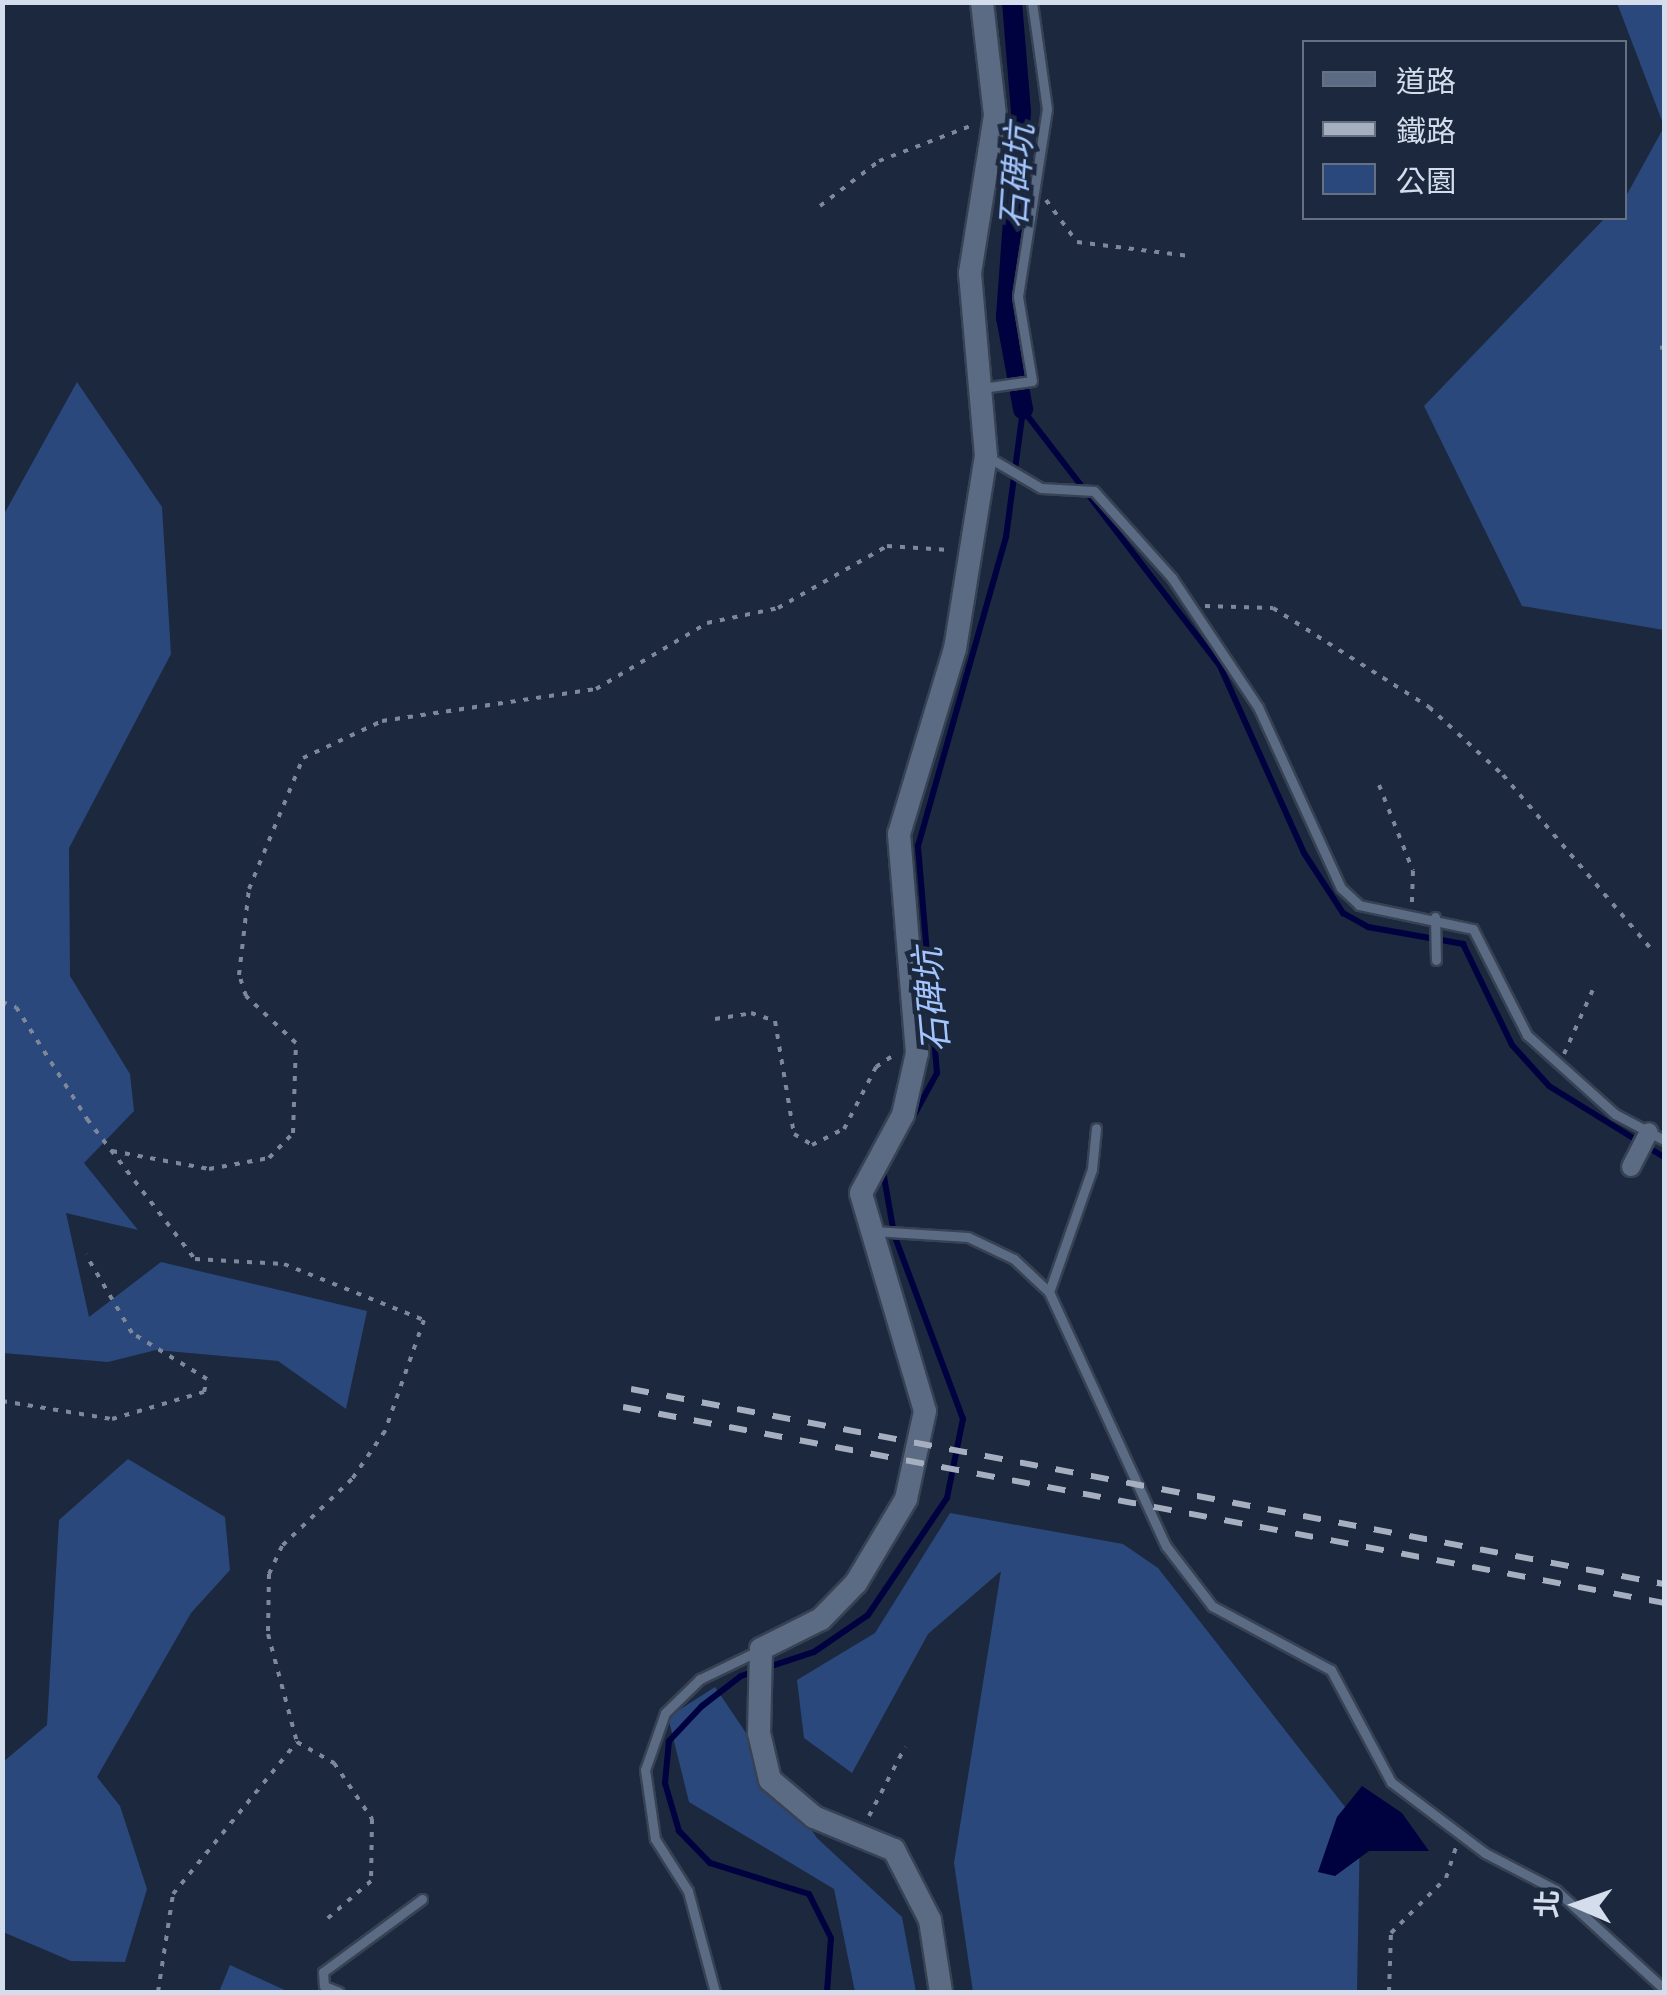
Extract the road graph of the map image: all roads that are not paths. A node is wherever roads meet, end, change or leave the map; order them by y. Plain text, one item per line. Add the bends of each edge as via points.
1 (982, 2) edge
2 (1032, 2) edge
3 (982, 388) junction
4 (986, 456) junction
5 (1436, 917) junction
6 (1436, 960) dead end
7 (1096, 1128) dead end
8 (1657, 1136) edge
9 (1631, 1167) dead end
10 (869, 1231) junction
11 (1049, 1292) junction
12 (761, 1649) junction
13 (422, 1899) dead end
14 (1664, 1990) edge
15 (339, 1992) edge
16 (715, 1992) edge
17 (941, 1992) edge

1 - 3 street via 995,115 970,272
2 - 3 lane via 1047,109 1018,296 1032,381
3 - 4 street
4 - 5 lane via 1041,488 1094,490 1195,608 1258,707 1342,888 1360,904
4 - 10 street via 955,649 898,834 917,1053 902,1115 861,1193
5 - 6 lane
5 - 8 lane via 1473,929 1527,1036 1558,1067
7 - 11 lane via 1092,1169
8 - 9 street
10 - 11 lane via 968,1237 1014,1259
10 - 12 street via 926,1411 910,1484 835,1608
11 - 14 lane via 1166,1546 1212,1606 1331,1670 1391,1782 1454,1830 1556,1890
12 - 16 lane via 700,1679 665,1713 645,1770 655,1839 688,1891
12 - 17 street via 759,1733 770,1780 814,1817 894,1850 919,1892
13 - 15 lane via 323,1972 324,1986

